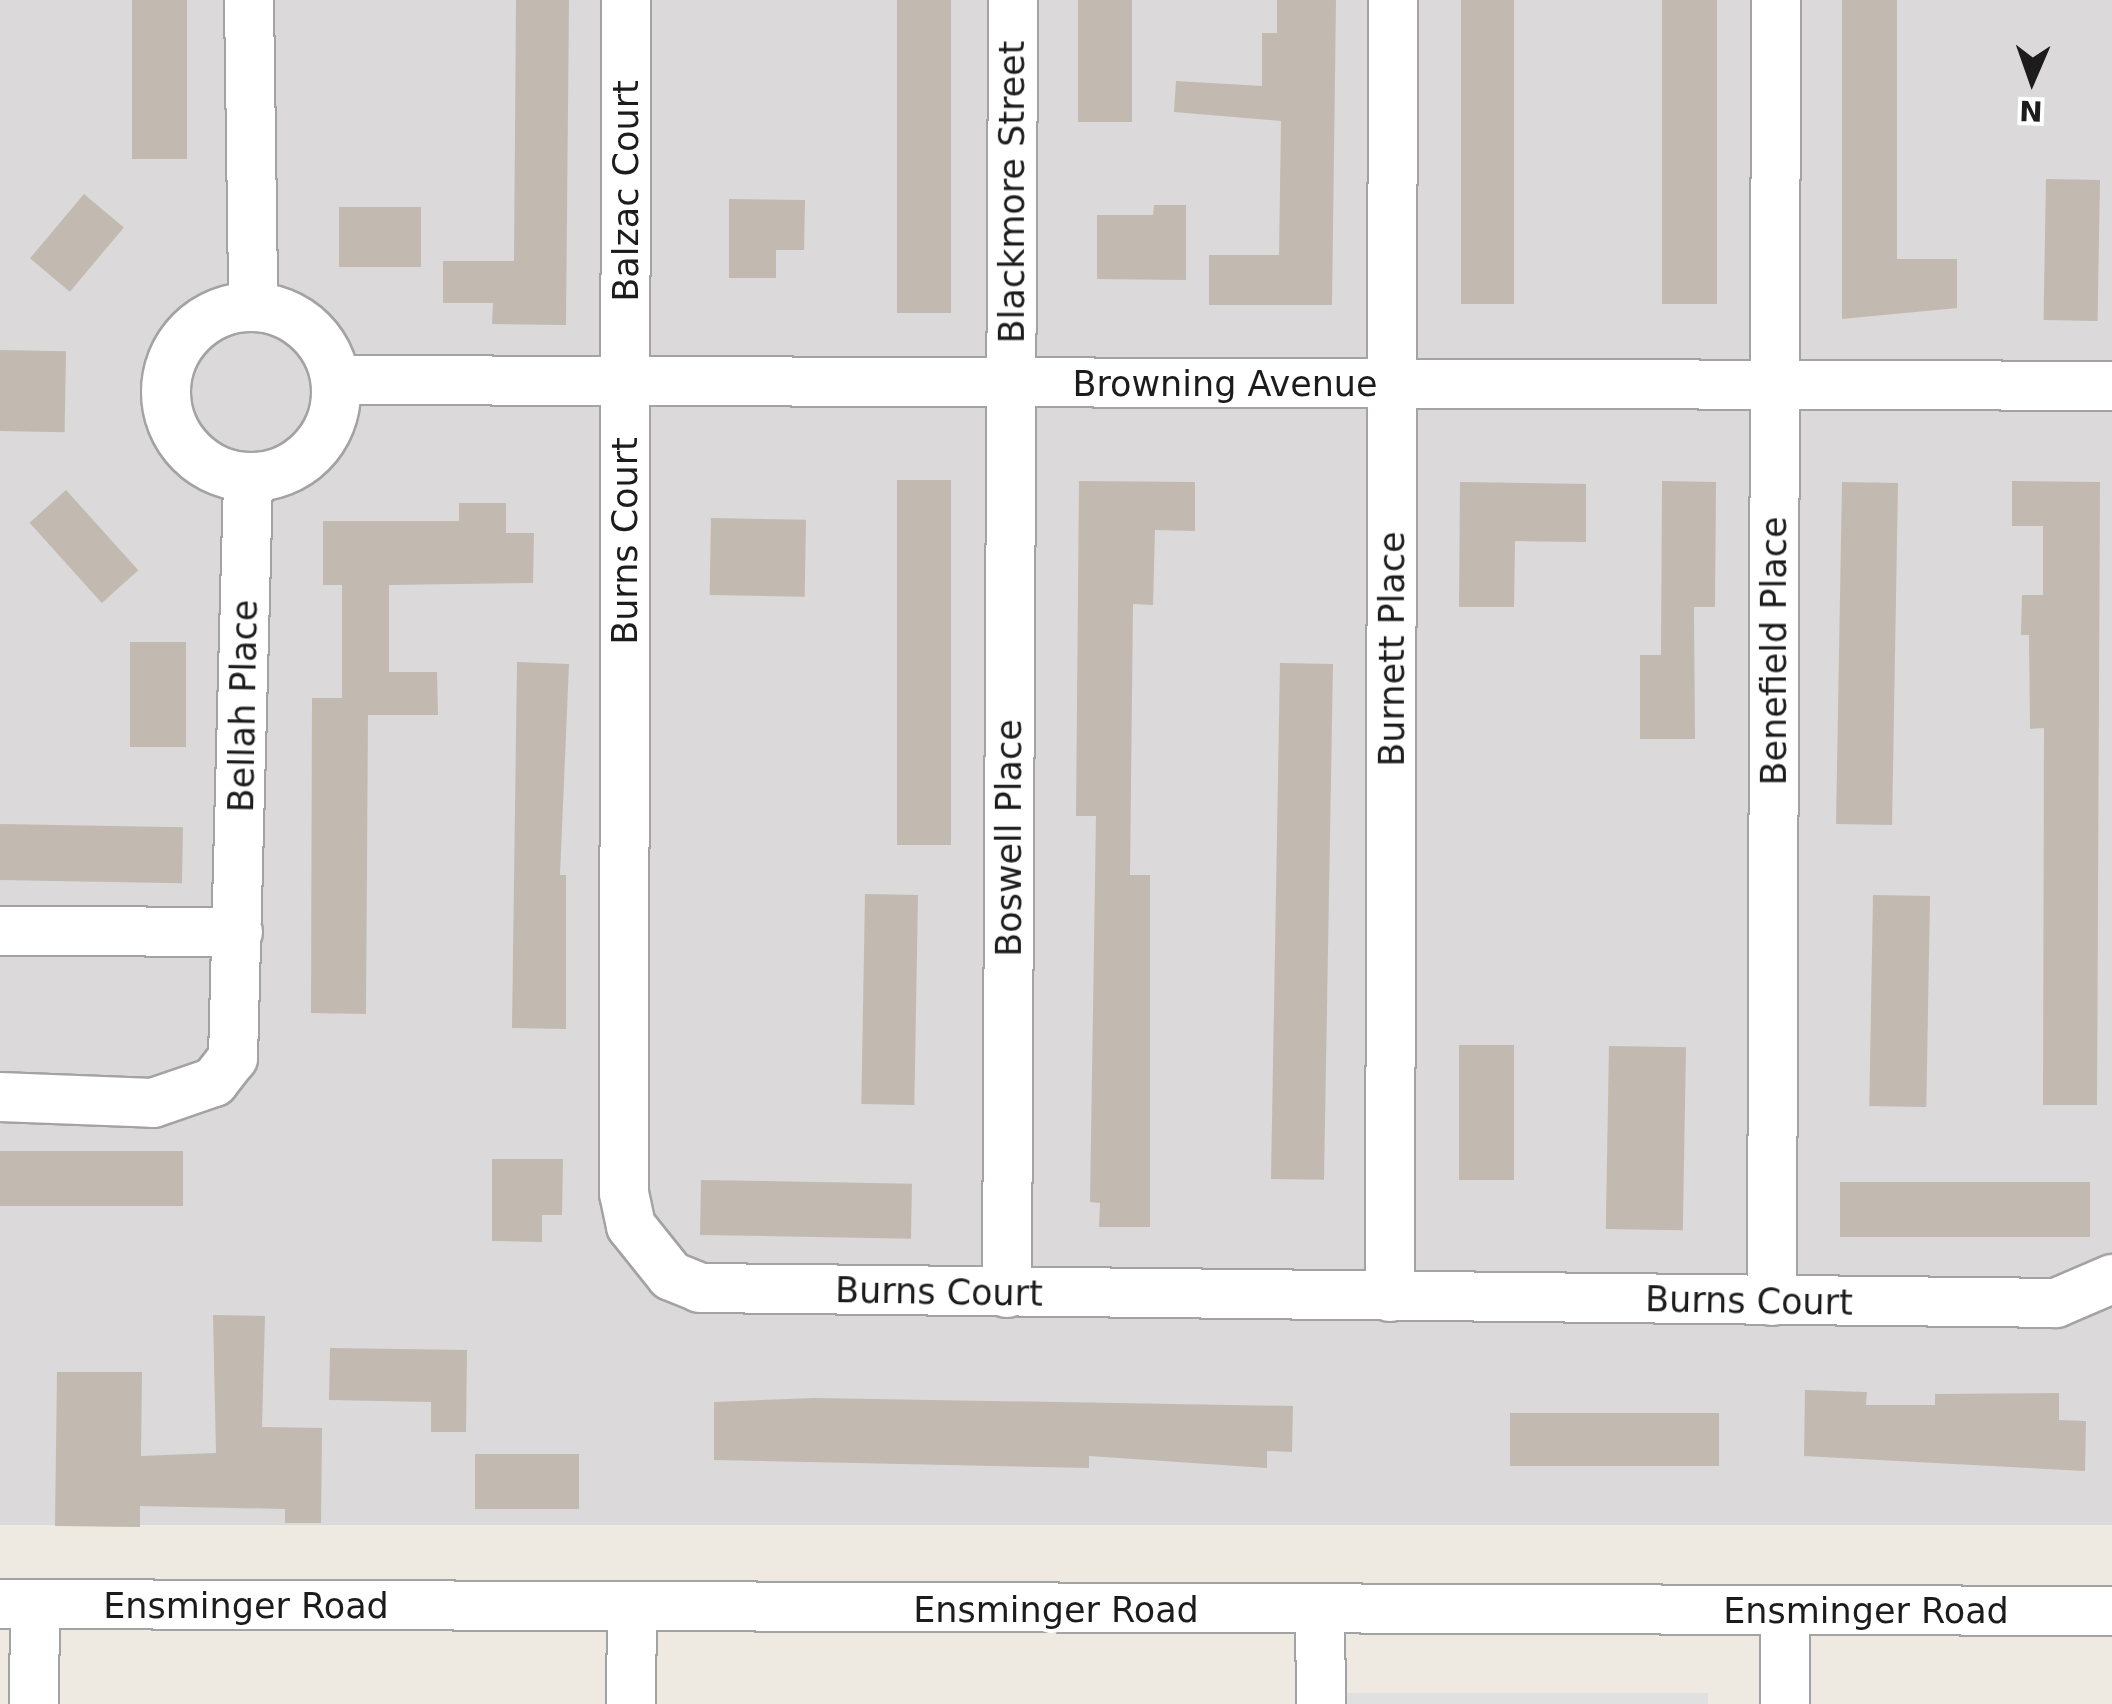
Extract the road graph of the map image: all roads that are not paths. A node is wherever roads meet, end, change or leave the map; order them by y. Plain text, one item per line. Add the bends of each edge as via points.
1 (249, 0) edge
2 (626, 0) edge
3 (1013, 0) edge
4 (1393, 0) edge
5 (1776, 0) edge
6 (253, 303) junction
7 (338, 380) junction
8 (625, 382) junction
9 (1010, 384) junction
10 (1392, 384) junction
11 (1774, 386) junction
12 (2112, 386) edge
13 (248, 480) junction
14 (0, 931) edge
15 (238, 932) junction
16 (0, 1097) edge
17 (2112, 1279) edge
18 (1007, 1292) junction
19 (1390, 1297) junction
20 (1772, 1301) junction
21 (17, 1604) edge
22 (632, 1610) junction
23 (1320, 1611) junction
24 (1784, 1611) junction
25 (2112, 1611) edge
26 (34, 1704) edge
27 (632, 1704) edge
28 (1322, 1704) edge
29 (1785, 1704) edge

1 - 6 street
2 - 8 street, Balzac Court
3 - 9 street, Blackmore Street
4 - 10 street, Burnett Place
5 - 11 street, Benefield Place
6 - 7 street via 310,326
6 - 13 street via 188,327 160,390 185,454
7 - 8 street, Browning Avenue
7 - 13 street via 330,430 297,468
8 - 9 street, Browning Avenue
8 - 18 street, Burns Court via 624,1193 631,1226 671,1276 700,1288
9 - 10 street, Browning Avenue
9 - 18 street, Boswell Place
10 - 11 street, Browning Avenue
10 - 19 street, Burnett Place
11 - 12 street, Browning Avenue
11 - 20 street, Benefield Place
13 - 15 street, Bellah Place
14 - 15 street
15 - 16 street, Bellah Place via 233,1058 214,1082 154,1103
17 - 20 street, Burns Court via 2056,1303
18 - 19 street, Burns Court
19 - 20 street, Burns Court
21 - 22 street, Ensminger Road
21 - 26 street
22 - 23 street, Ensminger Road
22 - 27 street
23 - 24 street, Ensminger Road
23 - 28 street
24 - 25 street, Ensminger Road
24 - 29 street

